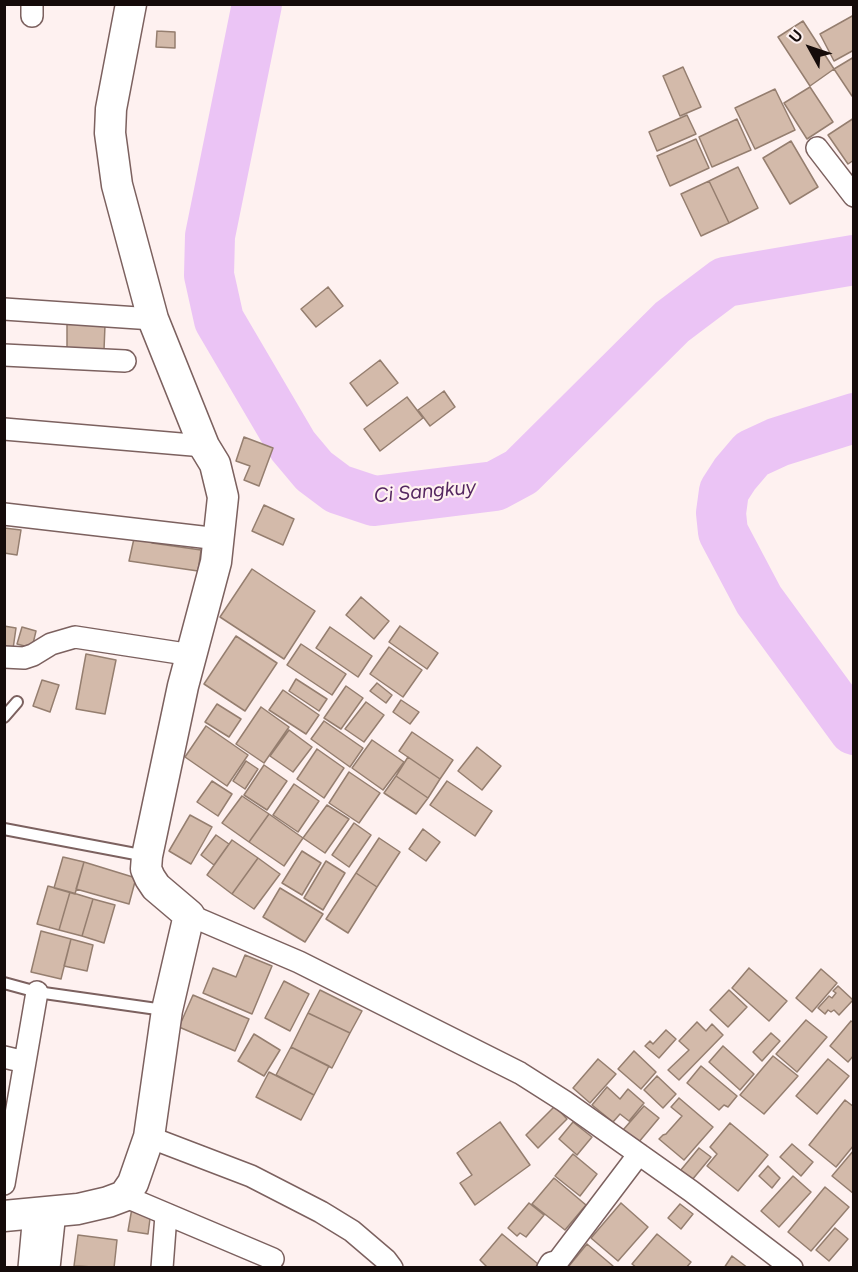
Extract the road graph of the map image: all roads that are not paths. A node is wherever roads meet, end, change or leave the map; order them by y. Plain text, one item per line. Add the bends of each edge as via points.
1 (131, 4) edge
2 (817, 148) dead end
3 (854, 196) edge
4 (4, 309) edge
5 (153, 319) junction
6 (4, 355) edge
7 (125, 361) dead end
8 (4, 429) edge
9 (204, 446) junction
10 (4, 514) edge
11 (219, 539) junction
12 (192, 655) junction
13 (4, 657) edge
14 (18, 702) dead end
15 (4, 717) edge
16 (4, 829) edge
17 (147, 856) junction
18 (189, 915) junction
19 (4, 983) edge
20 (37, 992) junction
21 (167, 1010) junction
22 (4, 1058) edge
23 (26, 1062) junction
24 (149, 1137) junction
25 (639, 1154) junction
26 (4, 1184) edge
27 (124, 1196) junction
28 (31, 1214) edge
29 (166, 1215) junction
30 (273, 1259) dead end
31 (29, 1268) edge
32 (49, 1268) edge
33 (162, 1268) edge
34 (392, 1268) edge
35 (548, 1268) edge
36 (792, 1268) edge

1 - 5 street via 112,99 110,133 117,185
2 - 3 street
4 - 5 street
5 - 9 street
6 - 7 street
8 - 9 street
9 - 11 street via 215,464 223,497
10 - 11 street
11 - 12 street
12 - 13 street via 75,637 24,658
12 - 17 street
14 - 15 lane
16 - 17 lane
17 - 18 street via 146,869 156,887
18 - 21 street
18 - 25 street via 299,962 520,1073
19 - 20 lane
20 - 21 lane
20 - 23 street
21 - 24 street
22 - 23 street
23 - 26 street
24 - 27 street via 140,1168
24 - 34 street via 251,1176 321,1212 352,1232
25 - 35 street via 558,1261
25 - 36 street
27 - 28 street via 78,1209
27 - 29 street
28 - 31 street
28 - 32 street
29 - 30 street
29 - 33 street

